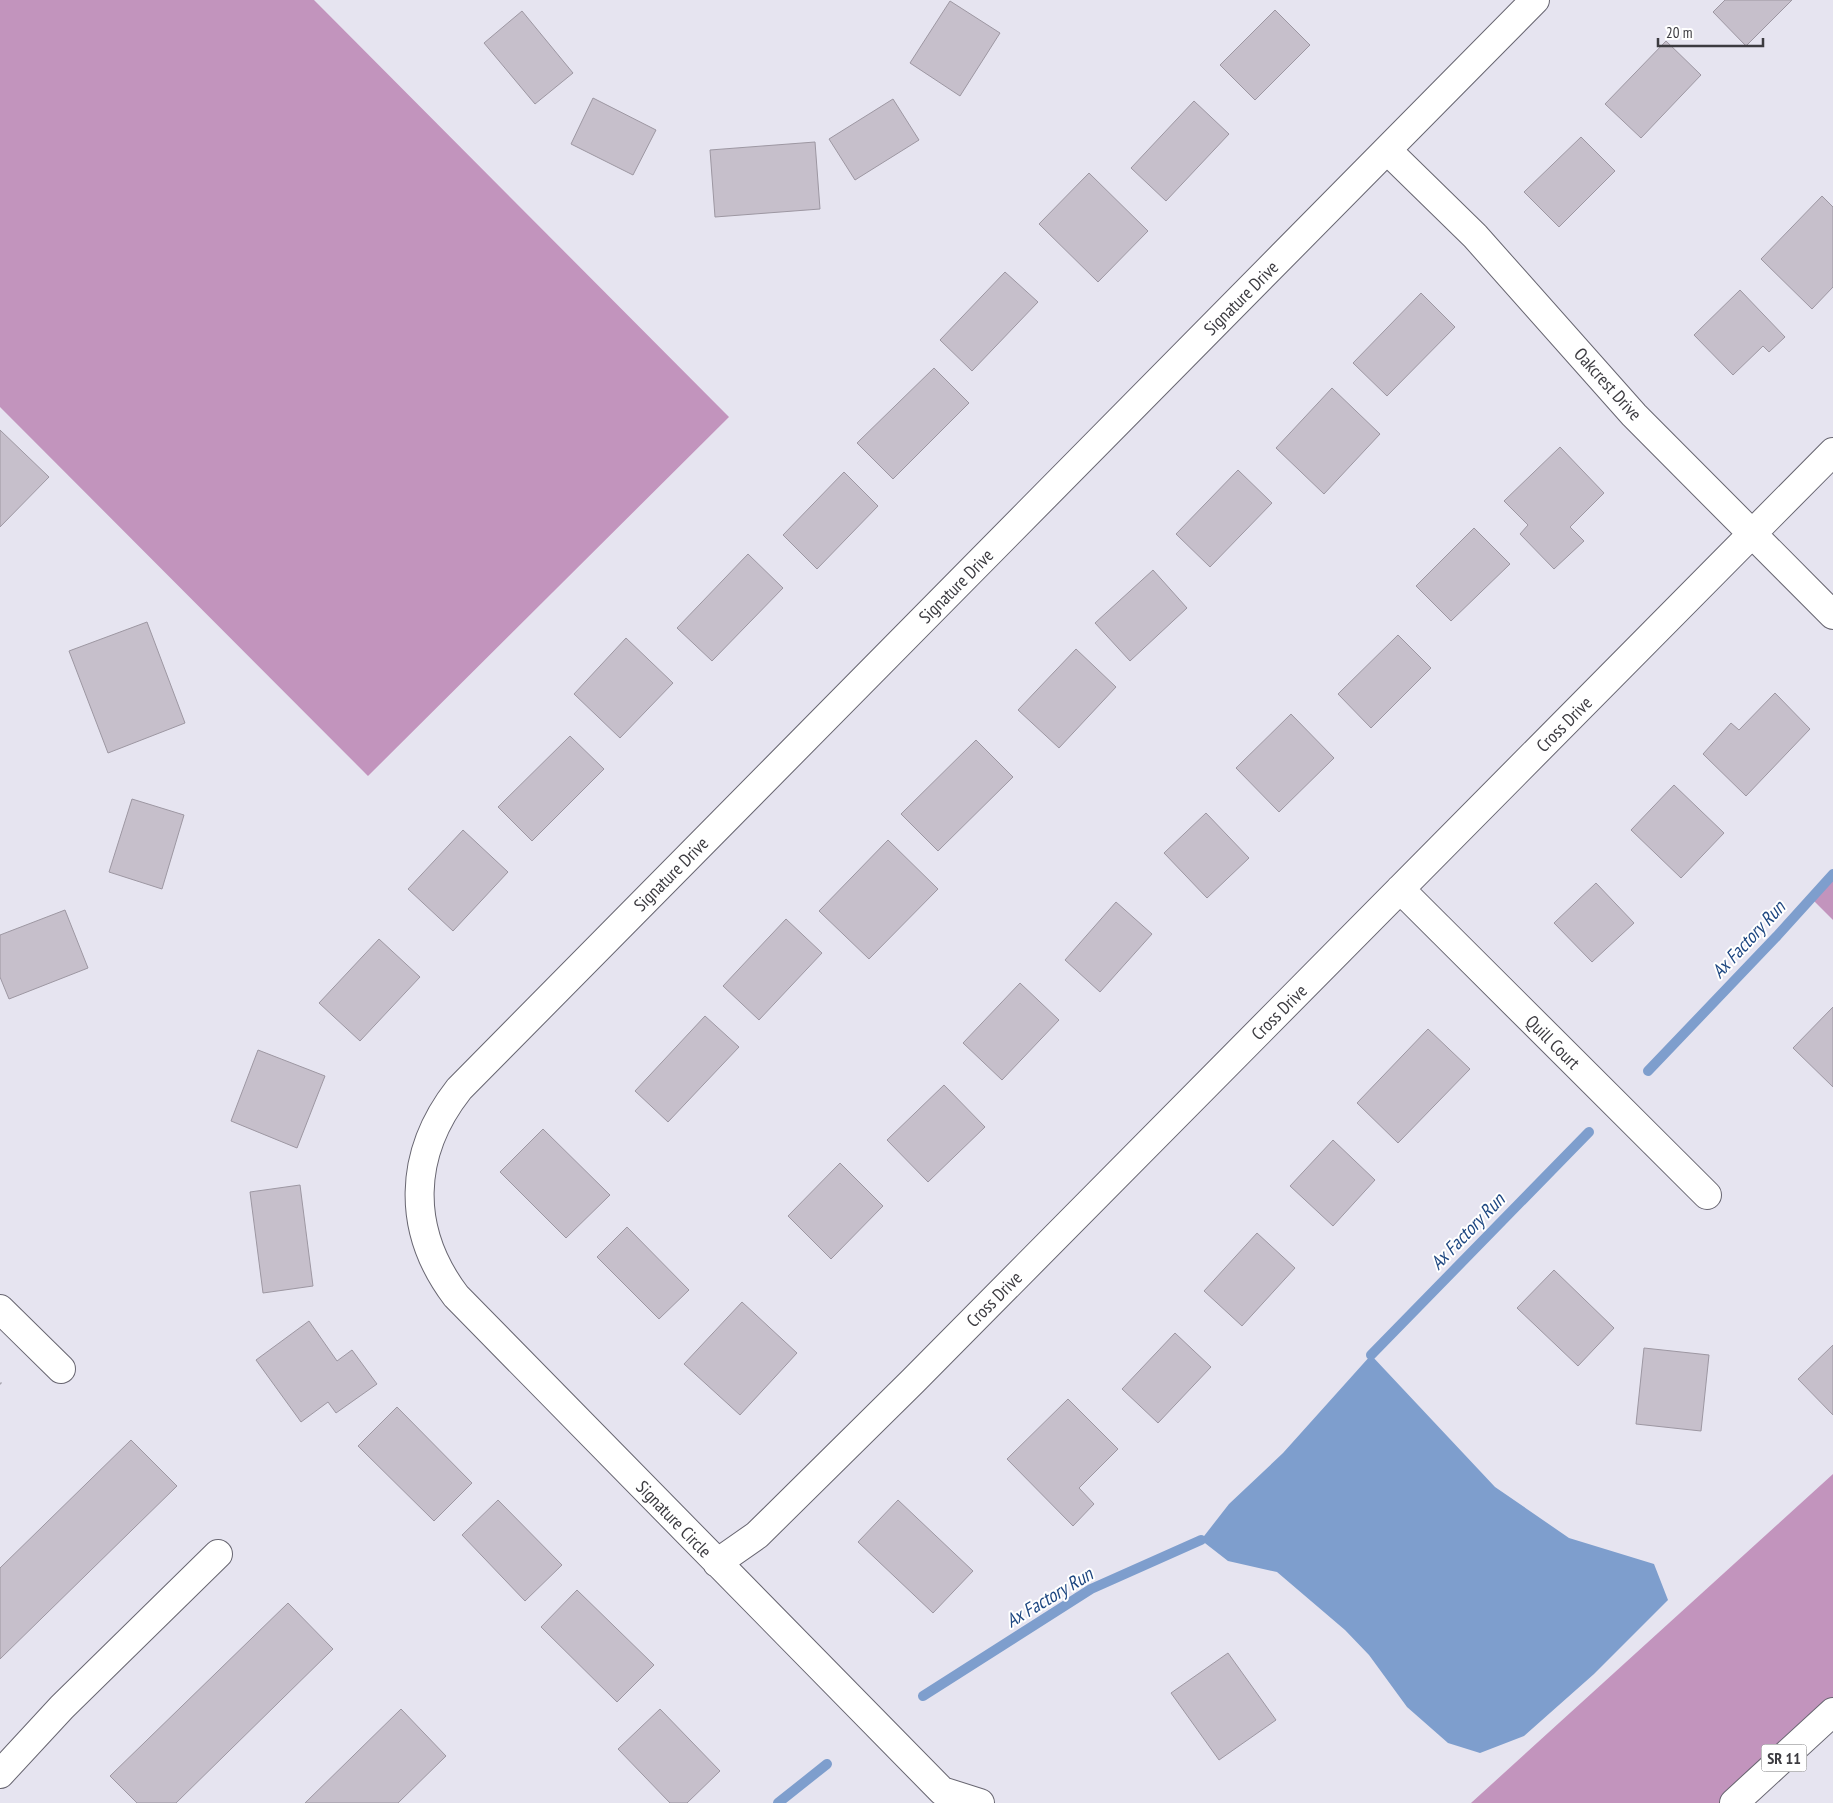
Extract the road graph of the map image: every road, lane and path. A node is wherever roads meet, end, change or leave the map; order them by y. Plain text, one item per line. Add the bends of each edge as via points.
1 (1535, 0) edge
2 (1387, 150) junction
3 (1833, 452) edge
4 (1752, 534) junction
5 (1833, 615) edge
6 (1400, 890) junction
7 (419, 1195) joint
8 (1707, 1195) dead end
9 (0, 1309) edge
10 (61, 1369) dead end
11 (218, 1554) dead end
12 (718, 1563) junction
13 (1833, 1712) edge
14 (0, 1774) edge
15 (980, 1803) edge
16 (1734, 1803) edge

1 - 2 main road, Signature Drive
2 - 4 main road, Oakcrest Drive via 1475,236 1634,415
2 - 7 main road, Signature Drive via 459,1089 435,1125 422,1161
3 - 4 main road, Cross Drive
4 - 5 main road, Oakcrest Drive
4 - 6 main road, Cross Drive
6 - 8 main road, Quill Court
6 - 12 main road, Cross Drive via 758,1535
7 - 12 main road, Signature Circle via 420,1217 430,1254 456,1296
9 - 10 main road
11 - 14 main road via 62,1707
12 - 15 main road, Signature Circle via 942,1791
13 - 16 main road, SR 11

